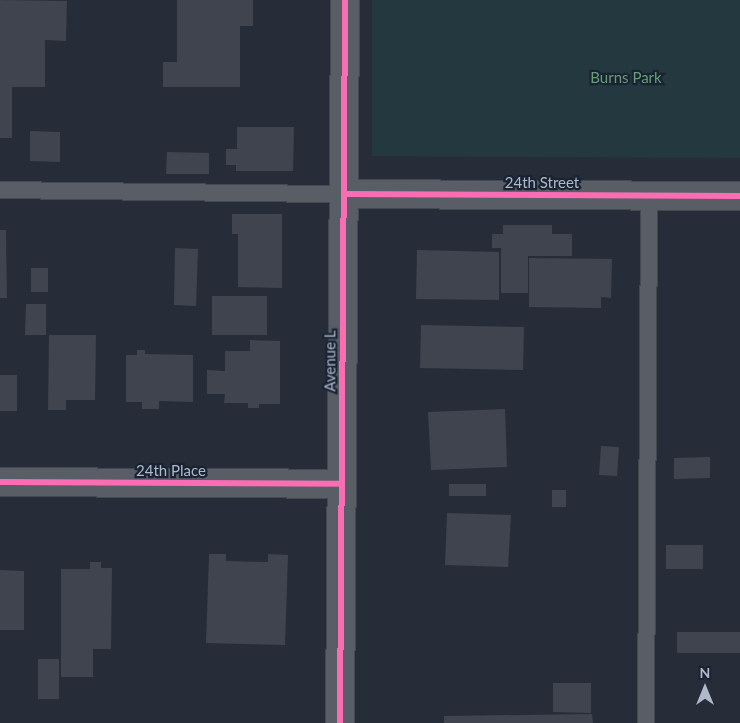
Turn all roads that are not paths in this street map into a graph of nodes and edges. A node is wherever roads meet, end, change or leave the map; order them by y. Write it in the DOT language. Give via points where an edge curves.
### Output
graph roads {
  1 [pos="345,0"];
  2 [pos="0,190"];
  3 [pos="344,194"];
  4 [pos="649,196"];
  5 [pos="740,196"];
  6 [pos="0,482"];
  7 [pos="342,484"];
  8 [pos="340,723"];
  9 [pos="646,723"];
  1 -- 3 [label="street, Avenue L"];
  2 -- 3 [label="lane"];
  3 -- 4 [label="street, 24th Street"];
  3 -- 7 [label="street, Avenue L"];
  4 -- 5 [label="street, 24th Street"];
  4 -- 9 [label="lane"];
  6 -- 7 [label="street, 24th Place"];
  7 -- 8 [label="street, Avenue L"];
}
